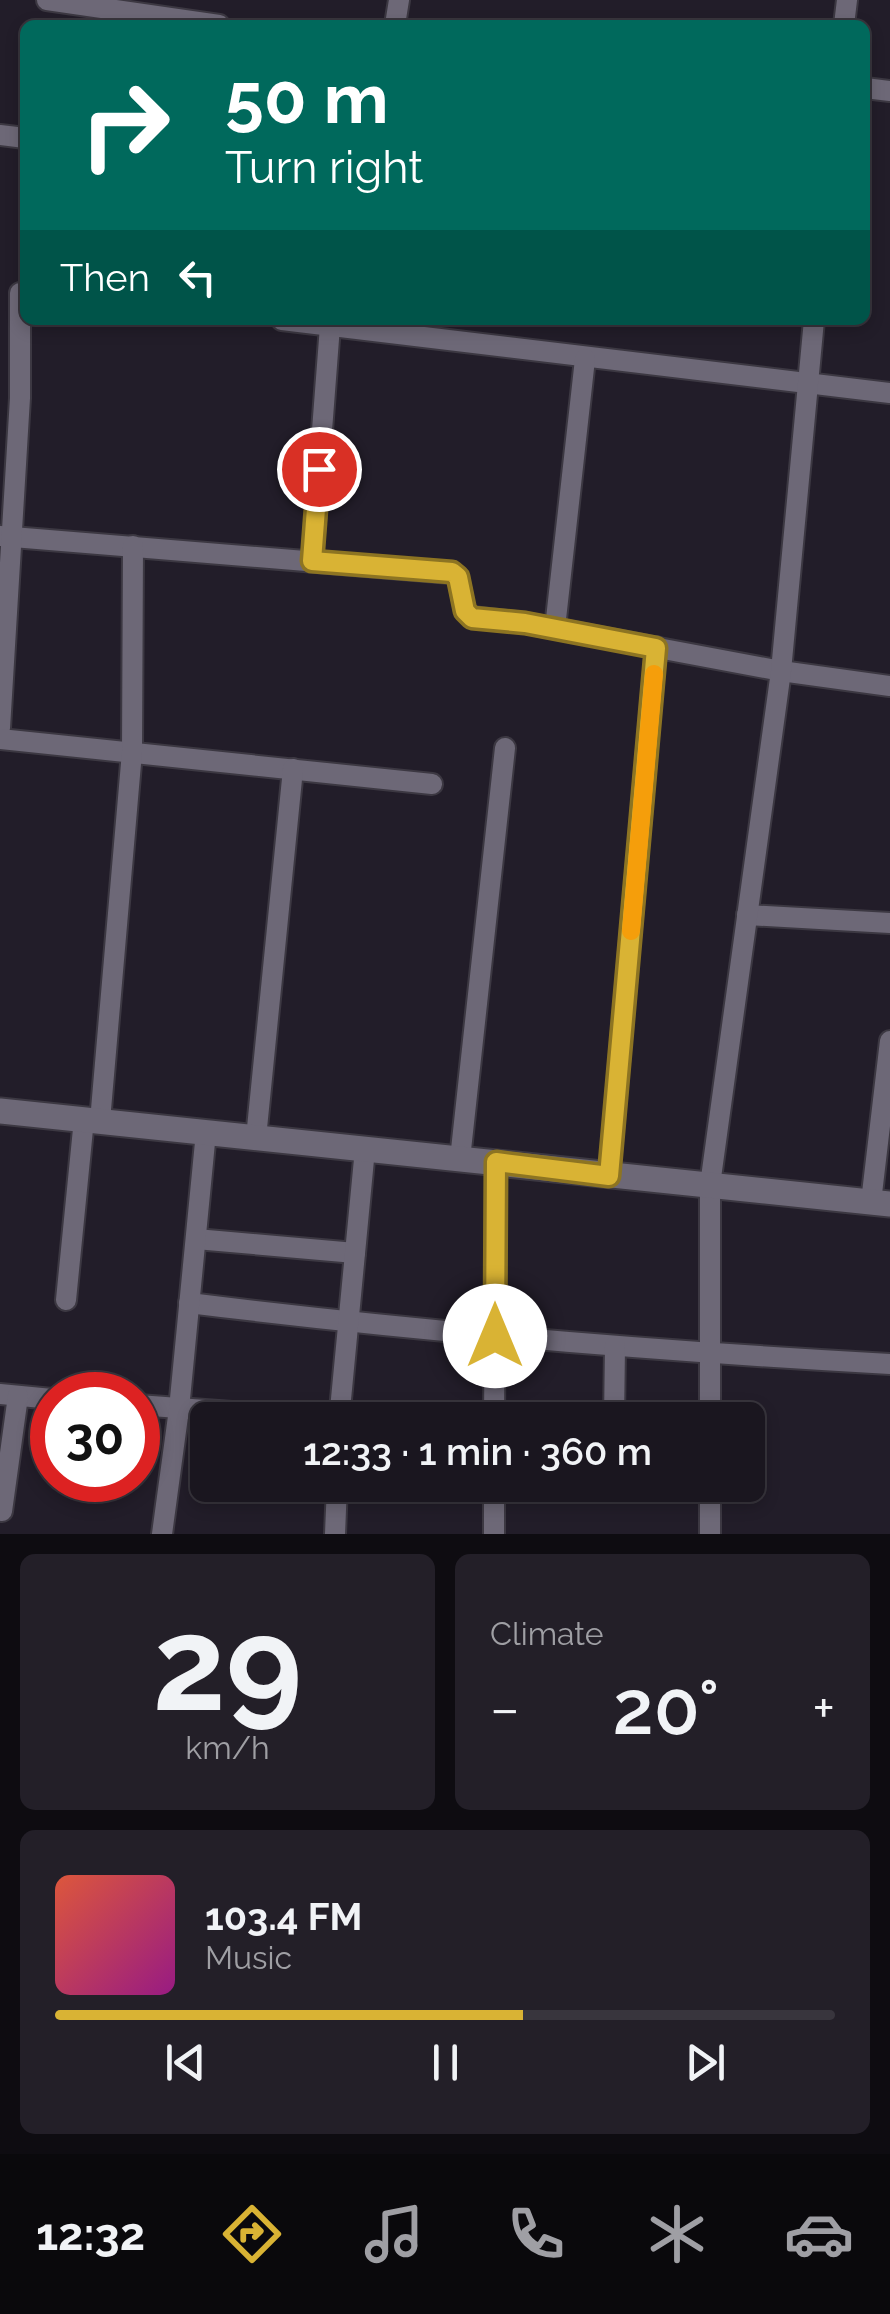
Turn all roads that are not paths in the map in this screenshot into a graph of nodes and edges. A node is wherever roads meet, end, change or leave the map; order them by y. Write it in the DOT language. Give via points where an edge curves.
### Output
graph roads {
  1 [pos="47,0"];
  2 [pos="185,20"];
  3 [pos="15,293"];
  4 [pos="322,325"];
  5 [pos="814,325"];
  6 [pos="330,326"];
  7 [pos="585,359"];
  8 [pos="809,386"];
  9 [pos="890,393"];
  10 [pos="7,537"];
  11 [pos="133,546"];
  12 [pos="312,561"];
  13 [pos="555,628"];
  14 [pos="656,648"];
  15 [pos="780,671"];
  16 [pos="890,686"];
  17 [pos="0,728"];
  18 [pos="0,739"];
  19 [pos="505,748"];
  20 [pos="132,752"];
  21 [pos="293,769"];
  22 [pos="432,784"];
  23 [pos="747,915"];
  24 [pos="890,924"];
  25 [pos="890,1041"];
  26 [pos="0,1111"];
  27 [pos="92,1120"];
  28 [pos="206,1132"];
  29 [pos="256,1138"];
  30 [pos="365,1149"];
  31 [pos="460,1158"];
  32 [pos="496,1162"];
  33 [pos="609,1176"];
  34 [pos="710,1184"];
  35 [pos="881,1203"];
  36 [pos="196,1239"];
  37 [pos="355,1253"];
  38 [pos="66,1300"];
  39 [pos="190,1304"];
  40 [pos="348,1323"];
  41 [pos="495,1336"];
  42 [pos="615,1346"];
  43 [pos="710,1354"];
  44 [pos="890,1364"];
  45 [pos="9,1395"];
  46 [pos="341,1402"];
  47 [pos="494,1402"];
  48 [pos="614,1402"];
  49 [pos="710,1402"];
  50 [pos="160,1407"];
  51 [pos="180,1409"];
  52 [pos="190,1410"];
  53 [pos="336,1502"];
  54 [pos="494,1502"];
  55 [pos="710,1502"];
  56 [pos="2,1511"];
  57 [pos="162,1534"];
  58 [pos="335,1534"];
  59 [pos="494,1534"];
  60 [pos="710,1534"];
  1 -- 2 [label="street"];
  3 -- 10 [label="street" via="20,398"];
  4 -- 6 [label="street"];
  5 -- 8 [label="street"];
  6 -- 7 [label="street"];
  6 -- 12 [label="street"];
  7 -- 8 [label="street"];
  7 -- 13 [label="street"];
  8 -- 9 [label="street"];
  8 -- 15 [label="street"];
  10 -- 11 [label="street"];
  10 -- 17 [label="street"];
  11 -- 12 [label="street"];
  11 -- 20 [label="street"];
  12 -- 13 [label="street" via="452,572 472,618"];
  13 -- 14 [label="street"];
  14 -- 15 [label="street"];
  14 -- 33 [label="street"];
  15 -- 16 [label="street"];
  15 -- 23 [label="street"];
  18 -- 20 [label="street"];
  19 -- 31 [label="street"];
  20 -- 21 [label="street"];
  20 -- 27 [label="street"];
  21 -- 22 [label="street"];
  21 -- 29 [label="street"];
  23 -- 24 [label="street"];
  23 -- 34 [label="street"];
  25 -- 35 [label="street"];
  26 -- 27 [label="street"];
  27 -- 28 [label="street"];
  27 -- 38 [label="street"];
  28 -- 29 [label="street"];
  28 -- 36 [label="street"];
  29 -- 30 [label="street"];
  30 -- 31 [label="street"];
  30 -- 37 [label="street"];
  31 -- 32 [label="street"];
  32 -- 33 [label="street"];
  32 -- 41 [label="street"];
  33 -- 34 [label="street"];
  34 -- 35 [label="street"];
  34 -- 43 [label="street"];
  36 -- 37 [label="street"];
  36 -- 39 [label="street"];
  37 -- 40 [label="street"];
  39 -- 40 [label="street"];
  39 -- 51 [label="street"];
  40 -- 41 [label="street"];
  40 -- 46 [label="street"];
  41 -- 42 [label="street"];
  41 -- 47 [label="street"];
  42 -- 43 [label="street"];
  42 -- 48 [label="street"];
  43 -- 44 [label="street"];
  43 -- 49 [label="street"];
  45 -- 56 [label="street"];
  50 -- 51 [label="street"];
  51 -- 52 [label="street"];
  51 -- 57 [label="street"];
  53 -- 58 [label="street"];
  54 -- 59 [label="street"];
  55 -- 60 [label="street"];
}
